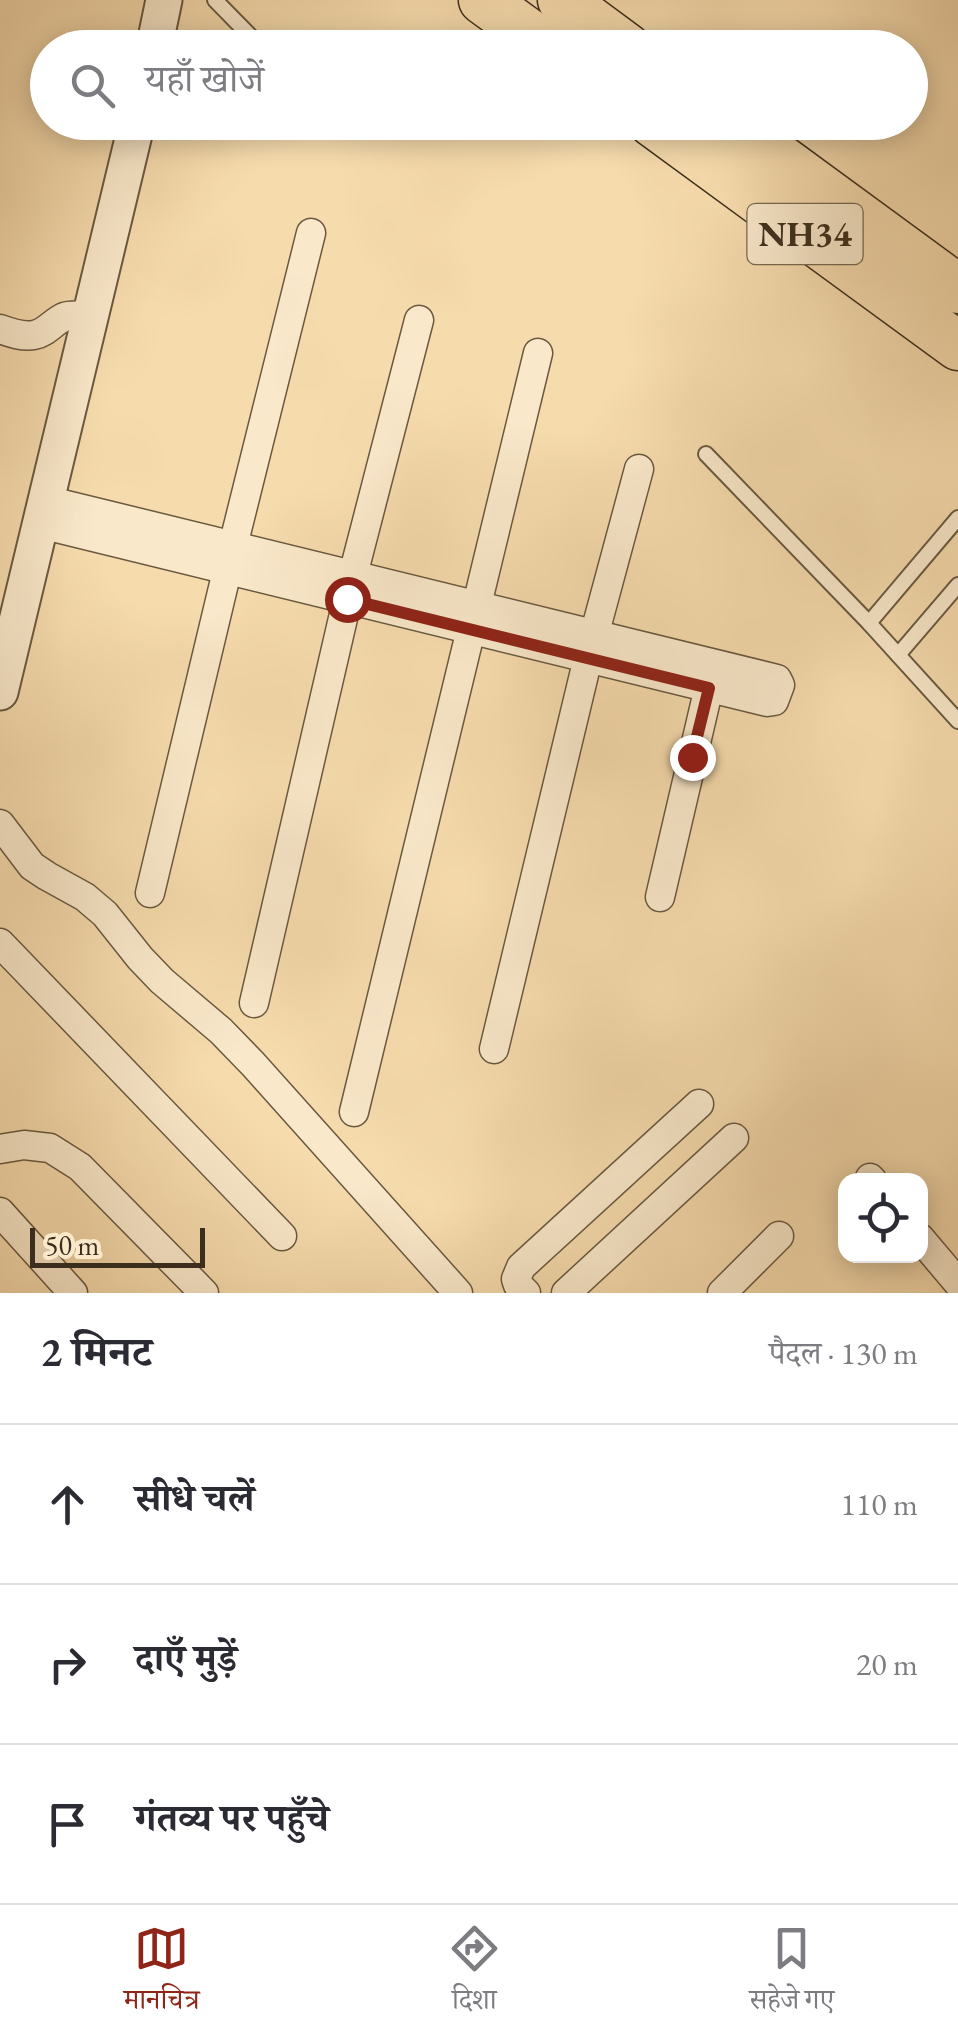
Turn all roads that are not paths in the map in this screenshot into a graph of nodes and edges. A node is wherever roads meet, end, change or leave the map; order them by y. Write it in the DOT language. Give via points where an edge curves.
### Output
graph roads {
  1 [pos="164,0"];
  2 [pos="215,0"];
  3 [pos="484,0"];
  4 [pos="562,0"];
  5 [pos="158,30"];
  6 [pos="244,30"];
  7 [pos="525,30"];
  8 [pos="603,30"];
  9 [pos="133,140"];
  10 [pos="677,140"];
  11 [pos="755,140"];
  12 [pos="312,232"];
  13 [pos="954,285"];
  14 [pos="90,316"];
  15 [pos="419,320"];
  16 [pos="0,329"];
  17 [pos="958,346"];
  18 [pos="538,353"];
  19 [pos="706,454"];
  20 [pos="639,470"];
  21 [pos="43,512"];
  22 [pos="958,518"];
  23 [pos="230,558"];
  24 [pos="958,585"];
  25 [pos="350,587"];
  26 [pos="472,617"];
  27 [pos="869,623"];
  28 [pos="591,646"];
  29 [pos="898,656"];
  30 [pos="0,692"];
  31 [pos="958,721"];
  32 [pos="0,824"];
  33 [pos="150,893"];
  34 [pos="660,897"];
  35 [pos="0,943"];
  36 [pos="254,1003"];
  37 [pos="494,1050"];
  38 [pos="698,1104"];
  39 [pos="354,1112"];
  40 [pos="734,1138"];
  41 [pos="0,1149"];
  42 [pos="0,1212"];
  43 [pos="282,1236"];
  44 [pos="779,1236"];
  45 [pos="928,1247"];
  46 [pos="958,1283"];
  47 [pos="73,1293"];
  48 [pos="204,1293"];
  49 [pos="458,1293"];
  50 [pos="526,1293"];
  51 [pos="566,1293"];
  52 [pos="722,1293"];
  1 -- 5 [label="street"];
  2 -- 6 [label="lane"];
  3 -- 7 [label="highway"];
  4 -- 8 [label="highway"];
  9 -- 14 [label="street"];
  10 -- 17 [label="highway, NH34"];
  11 -- 13 [label="highway, NH34"];
  12 -- 23 [label="street"];
  14 -- 16 [label="street" via="62,318 34,335"];
  14 -- 21 [label="street"];
  15 -- 25 [label="street"];
  18 -- 26 [label="street"];
  19 -- 27 [label="lane"];
  20 -- 28 [label="street"];
  21 -- 23 [label="street"];
  21 -- 30 [label="street"];
  22 -- 27 [label="lane"];
  23 -- 25 [label="street"];
  23 -- 33 [label="street"];
  24 -- 29 [label="lane"];
  25 -- 26 [label="street"];
  25 -- 36 [label="street"];
  26 -- 28 [label="street"];
  26 -- 39 [label="street"];
  27 -- 29 [label="lane"];
  28 -- 34 [label="street" via="712,675"];
  28 -- 37 [label="street"];
  29 -- 31 [label="lane"];
  32 -- 49 [label="street" via="32,866 105,914 162,981 254,1064"];
  35 -- 43 [label="street"];
  38 -- 50 [label="street" via="521,1267 516,1278"];
  40 -- 51 [label="street"];
  41 -- 48 [label="street" via="50,1148 80,1167"];
  42 -- 47 [label="street"];
  44 -- 52 [label="street"];
  45 -- 46 [label="street"];
}
